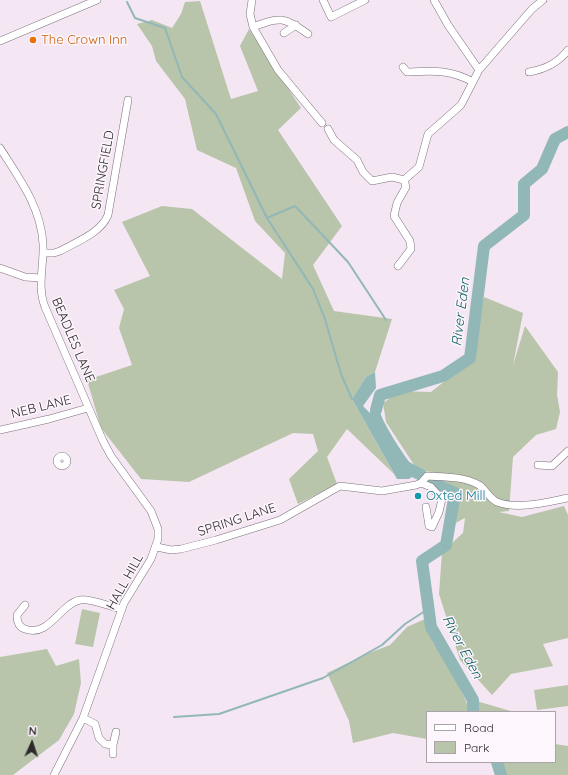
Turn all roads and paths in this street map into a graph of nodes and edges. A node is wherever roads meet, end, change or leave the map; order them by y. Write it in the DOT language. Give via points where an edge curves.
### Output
graph roads {
  1 [pos="98,0"];
  2 [pos="252,0"];
  3 [pos="323,0"];
  4 [pos="347,0"];
  5 [pos="365,0"];
  6 [pos="434,0"];
  7 [pos="543,0"];
  8 [pos="350,7"];
  9 [pos="296,26"];
  10 [pos="253,27"];
  11 [pos="284,33"];
  12 [pos="308,34"];
  13 [pos="0,41"];
  14 [pos="568,50"];
  15 [pos="479,70"];
  16 [pos="530,72"];
  17 [pos="405,73"];
  18 [pos="473,82"];
  19 [pos="128,100"];
  20 [pos="322,123"];
  21 [pos="328,129"];
  22 [pos="0,148"];
  23 [pos="404,180"];
  24 [pos="44,253"];
  25 [pos="398,266"];
  26 [pos="0,268"];
  27 [pos="41,278"];
  28 [pos="88,408"];
  29 [pos="0,430"];
  30 [pos="568,451"];
  31 [pos="538,465"];
  32 [pos="421,483"];
  33 [pos="568,498"];
  34 [pos="426,507"];
  35 [pos="157,547"];
  36 [pos="25,605"];
  37 [pos="122,609"];
  38 [pos="82,718"];
  39 [pos="116,732"];
  40 [pos="113,745"];
  41 [pos="113,754"];
  42 [pos="54,775"];
  1 -- 13 [label="street"];
  2 -- 10 [label="street" via="250,14"];
  3 -- 8 [label="street" via="331,17"];
  4 -- 8 [label="street"];
  5 -- 8 [label="street"];
  6 -- 15 [label="street"];
  7 -- 15 [label="street" via="532,9"];
  9 -- 10 [label="street" via="287,20 276,19"];
  9 -- 11 [label="street"];
  9 -- 12 [label="street"];
  10 -- 20 [label="street" via="278,70"];
  14 -- 16 [label="street" via="551,66"];
  15 -- 18 [label="street"];
  17 -- 18 [label="street" via="443,71 463,76"];
  18 -- 23 [label="street" via="461,105 428,134 419,167"];
  19 -- 24 [label="street, SPRINGFIELD" via="108,215 104,223 99,229 60,251"];
  21 -- 23 [label="street" via="334,140 357,160 363,172 372,181 392,177"];
  22 -- 24 [label="street, BEADLES LANE" via="38,212"];
  23 -- 25 [label="street" via="406,187 397,203 394,216 410,242 411,249"];
  24 -- 27 [label="street, BEADLES LANE"];
  26 -- 27 [label="street" via="29,278"];
  27 -- 28 [label="street, BEADLES LANE" via="44,303"];
  28 -- 29 [label="street, NEB LANE" via="49,420"];
  28 -- 35 [label="street, HALL HILL" via="111,456 155,519"];
  30 -- 31 [label="street" via="552,466"];
  32 -- 33 [label="street, SPRING LANE" via="427,476 459,478 479,485 496,501 511,505"];
  32 -- 34 [label="street" via="431,487 442,499 432,527 429,526"];
  32 -- 35 [label="street, SPRING LANE" via="416,486 382,490 340,486 280,520 181,549"];
  35 -- 37 [label="street, HALL HILL"];
  36 -- 37 [label="street" via="17,615 17,621 21,628 28,630 46,626 72,603 80,600"];
  37 -- 38 [label="street, HALL HILL"];
  38 -- 40 [label="street" via="95,724 99,738 105,744"];
  38 -- 42 [label="street, HALL HILL"];
  39 -- 40 [label="street"];
  40 -- 41 [label="street"];
}
